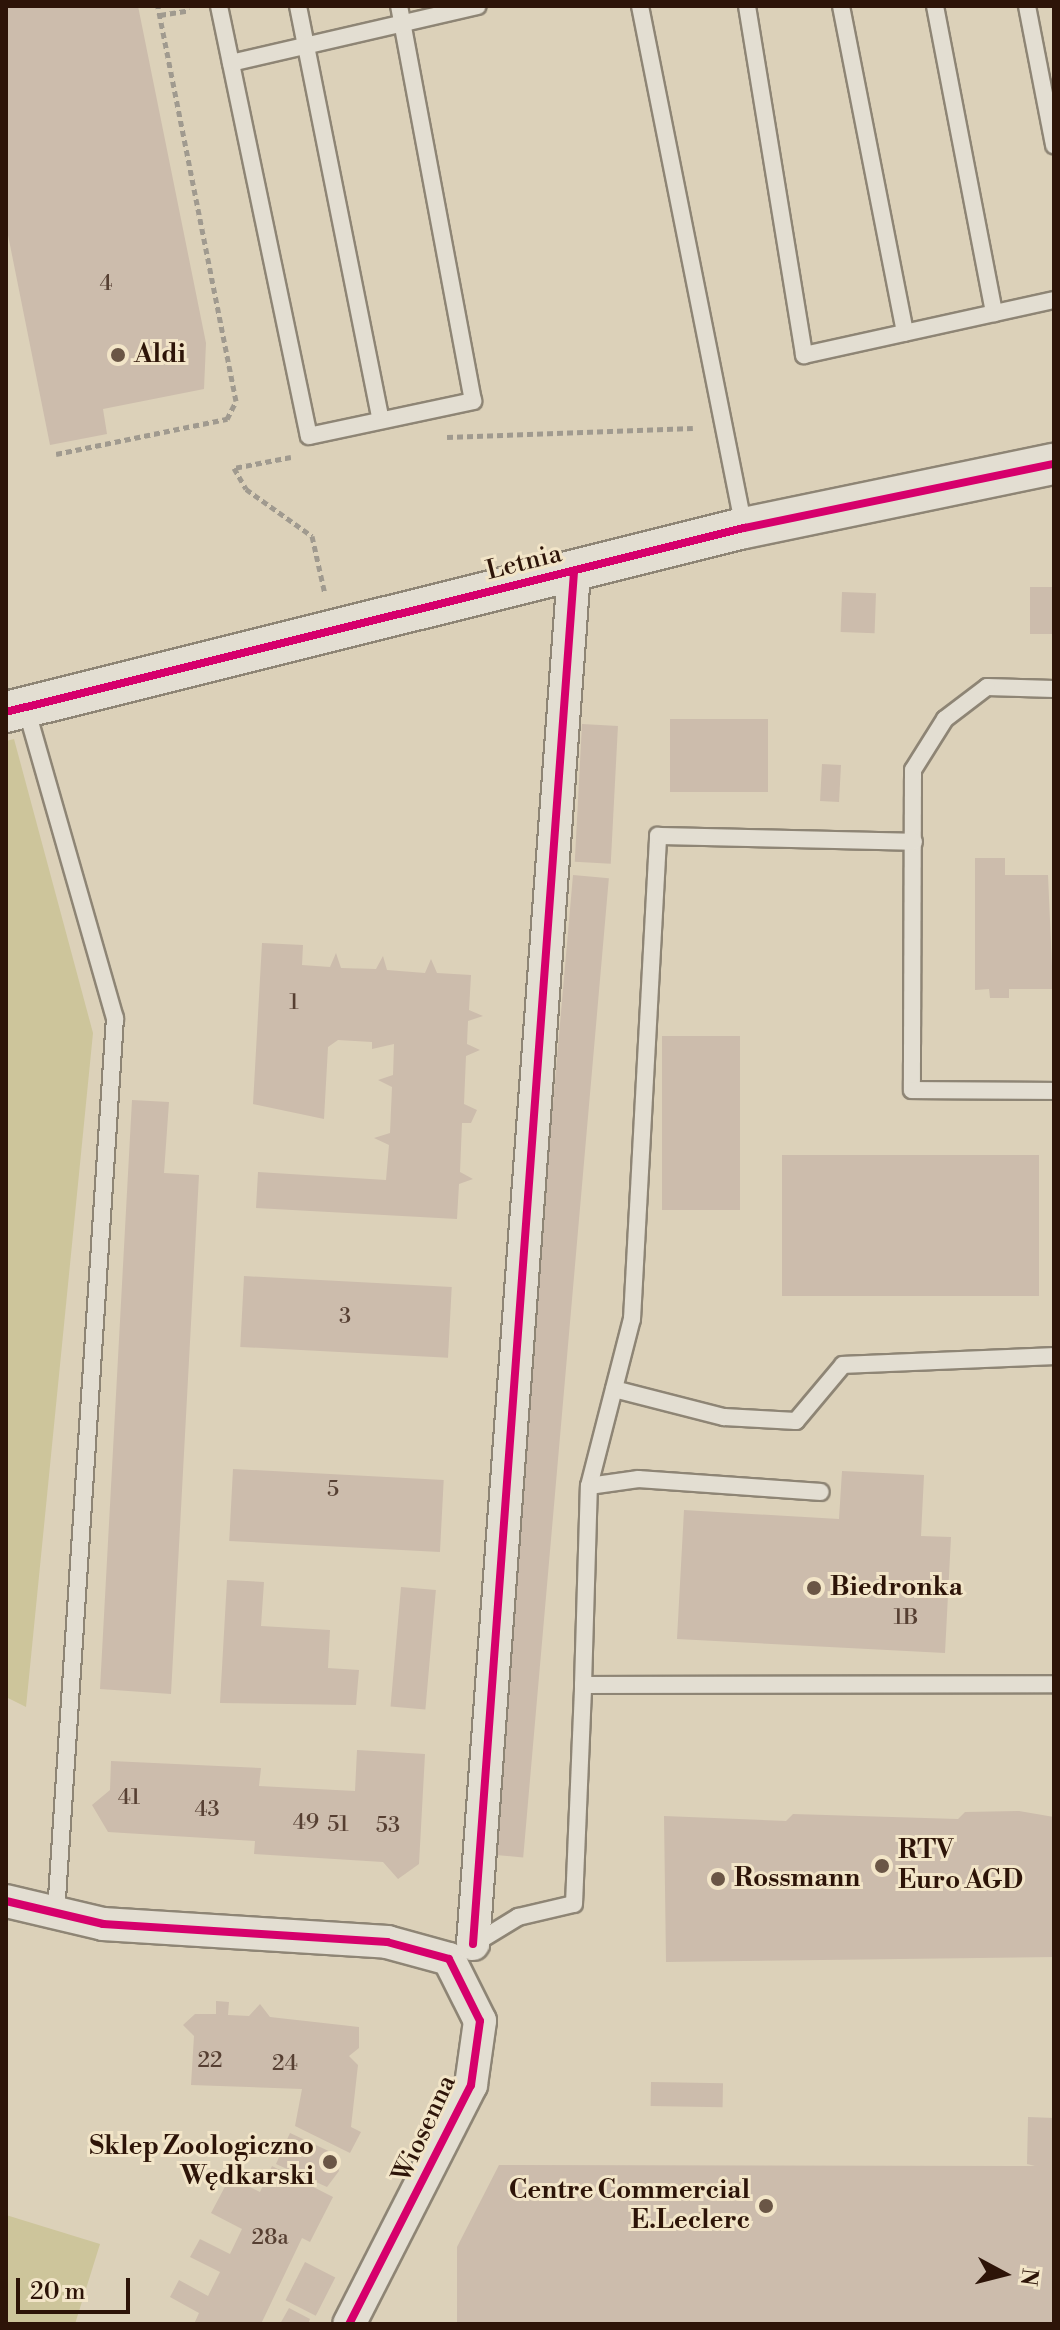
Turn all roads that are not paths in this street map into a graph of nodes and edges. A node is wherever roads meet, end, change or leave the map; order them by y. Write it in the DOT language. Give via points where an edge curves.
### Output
graph roads {
  1 [pos="219,6"];
  2 [pos="298,6"];
  3 [pos="477,6"];
  4 [pos="640,6"];
  5 [pos="747,6"];
  6 [pos="841,6"];
  7 [pos="935,6"];
  8 [pos="1027,6"];
  9 [pos="400,13"];
  10 [pos="305,44"];
  11 [pos="231,63"];
  12 [pos="1054,145"];
  13 [pos="1054,300"];
  14 [pos="994,313"];
  15 [pos="905,333"];
  16 [pos="381,420"];
  17 [pos="1054,464"];
  18 [pos="744,528"];
  19 [pos="574,571"];
  20 [pos="1054,689"];
  21 [pos="16,710"];
  22 [pos="914,842"];
  23 [pos="1054,1091"];
  24 [pos="1054,1356"];
  25 [pos="614,1389"];
  26 [pos="589,1486"];
  27 [pos="821,1492"];
  28 [pos="1054,1684"];
  29 [pos="583,1685"];
  30 [pos="6,1901"];
  31 [pos="56,1913"];
  32 [pos="461,1952"];
  33 [pos="349,2324"];
  1 -- 11 [label="lane"];
  2 -- 10 [label="lane"];
  3 -- 9 [label="lane"];
  4 -- 18 [label="lane"];
  5 -- 15 [label="lane" via="804,355"];
  6 -- 15 [label="lane"];
  7 -- 14 [label="lane"];
  8 -- 12 [label="lane"];
  9 -- 10 [label="lane"];
  9 -- 16 [label="lane" via="473,401"];
  10 -- 11 [label="lane"];
  10 -- 16 [label="lane"];
  11 -- 16 [label="lane" via="309,436"];
  13 -- 14 [label="lane"];
  14 -- 15 [label="lane"];
  17 -- 18 [label="street, Letnia"];
  18 -- 19 [label="street, Letnia"];
  19 -- 21 [label="street, Letnia"];
  19 -- 32 [label="street"];
  20 -- 22 [label="lane" via="987,687 945,719 913,770"];
  21 -- 31 [label="lane" via="115,1018"];
  22 -- 23 [label="lane" via="912,1090"];
  22 -- 25 [label="lane" via="658,836 632,1319"];
  24 -- 25 [label="lane" via="843,1365 796,1421 724,1417"];
  25 -- 26 [label="lane"];
  26 -- 27 [label="lane" via="639,1479"];
  26 -- 29 [label="lane"];
  28 -- 29 [label="lane"];
  29 -- 32 [label="lane" via="574,1904 518,1917"];
  30 -- 31 [label="street"];
  31 -- 32 [label="street" via="208,1936 387,1942"];
  32 -- 33 [label="street, Wiosenna" via="480,2021 471,2085"];
}
